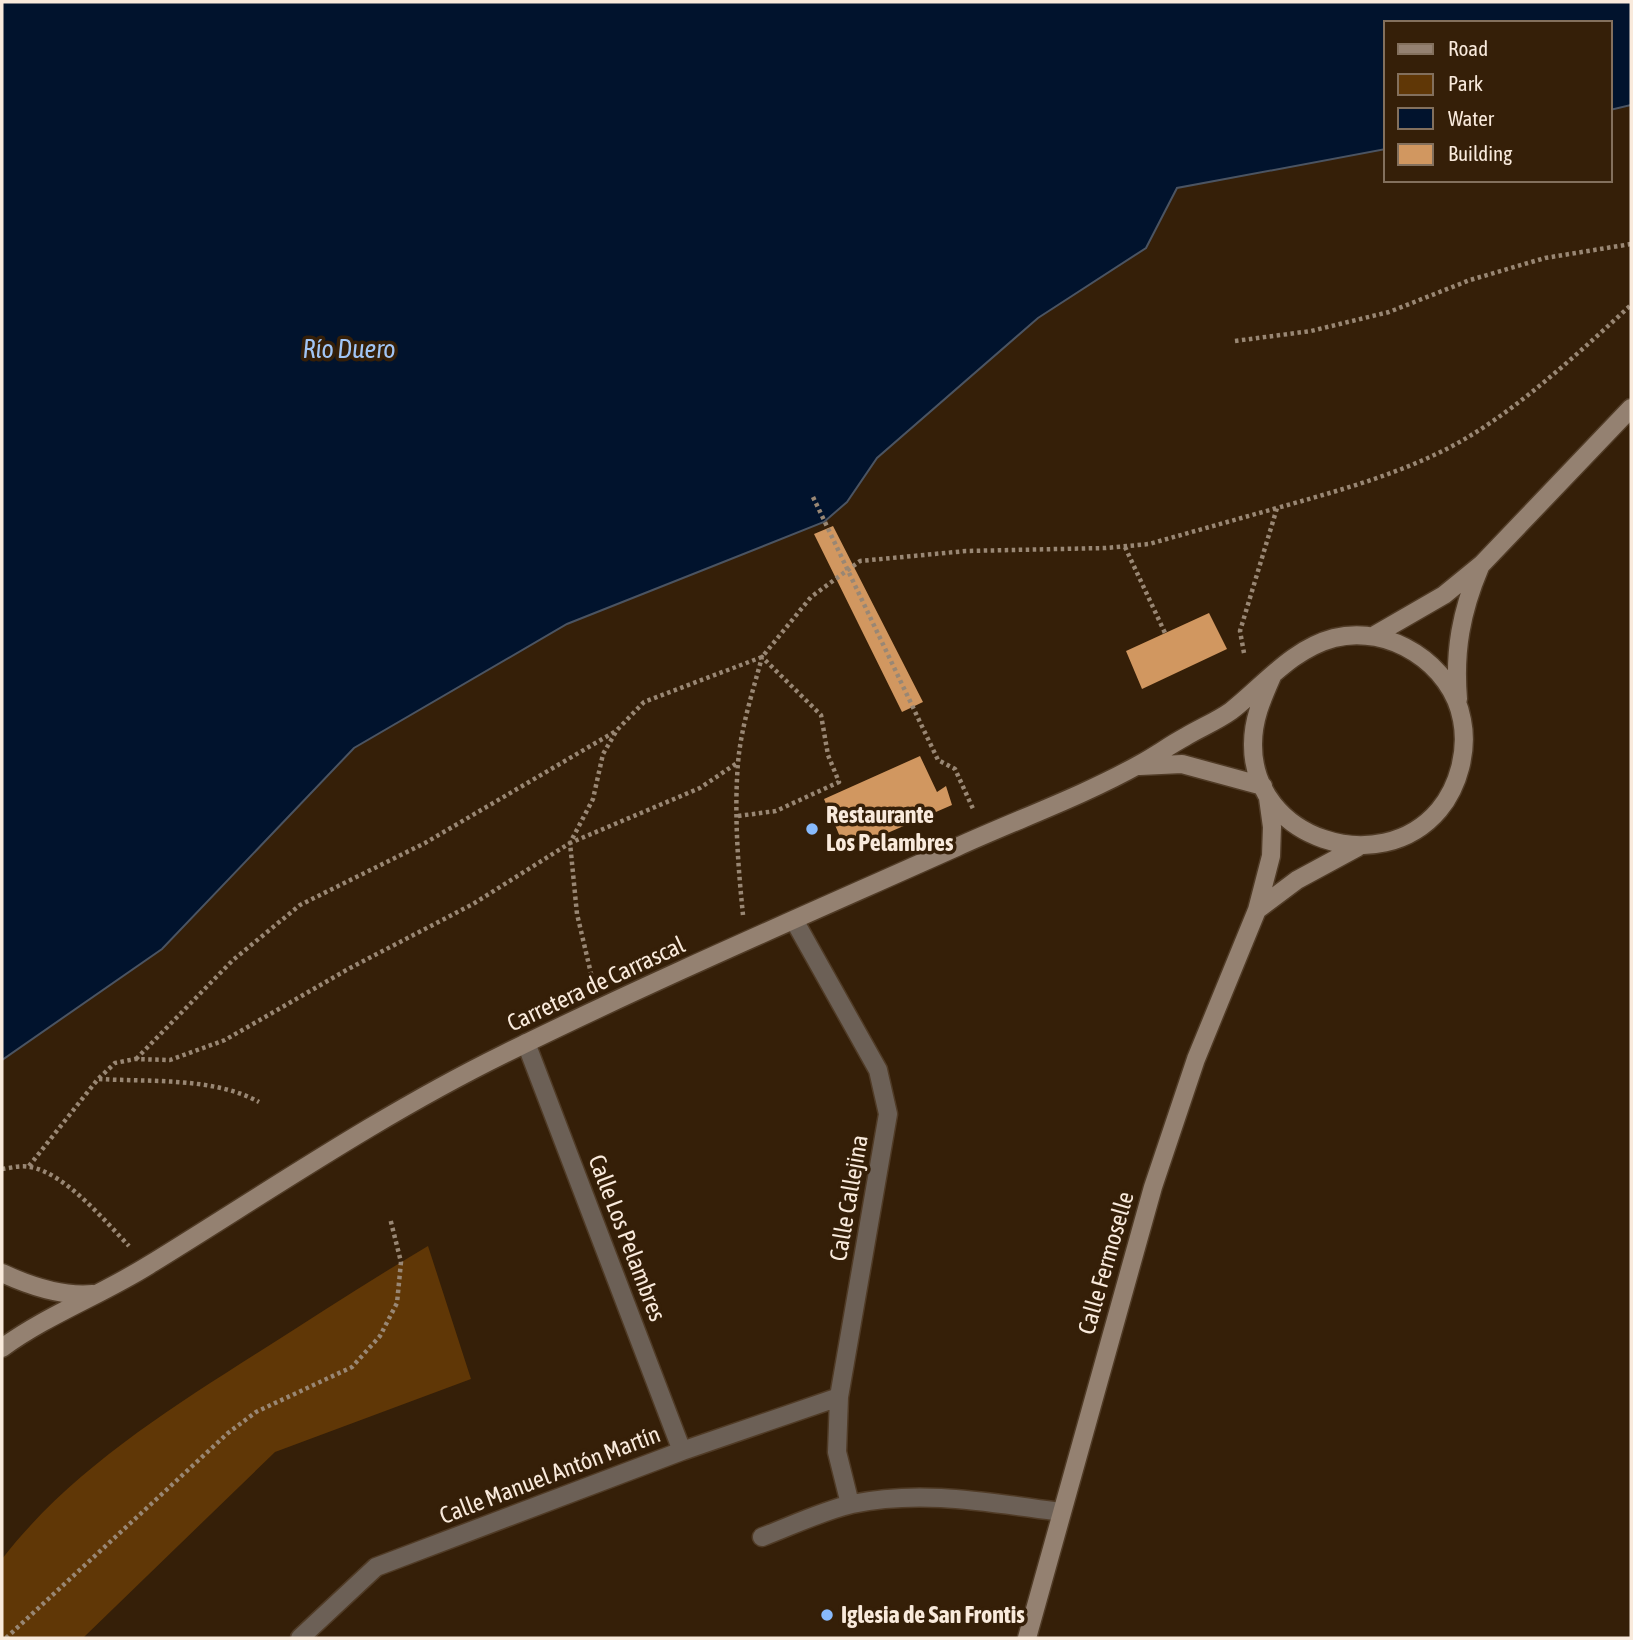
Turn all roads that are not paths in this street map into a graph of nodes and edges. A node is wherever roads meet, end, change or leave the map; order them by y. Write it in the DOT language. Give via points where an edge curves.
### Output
graph roads {
  1 [pos="1631,408"];
  2 [pos="1482,564"];
  3 [pos="1373,636"];
  4 [pos="1273,674"];
  5 [pos="1458,704"];
  6 [pos="1137,766"];
  7 [pos="1265,790"];
  8 [pos="1357,847"];
  9 [pos="1257,910"];
  10 [pos="794,920"];
  11 [pos="526,1043"];
  12 [pos="2,1273"];
  13 [pos="100,1293"];
  14 [pos="2,1348"];
  15 [pos="839,1397"];
  16 [pos="682,1451"];
  17 [pos="850,1504"];
  18 [pos="1061,1512"];
  19 [pos="761,1537"];
  20 [pos="300,1638"];
  21 [pos="1027,1638"];
  1 -- 2 [label="main road"];
  2 -- 3 [label="main road" via="1444,595"];
  2 -- 5 [label="main road" via="1460,623 1455,661"];
  3 -- 4 [label="main road" via="1336,638 1301,652"];
  3 -- 5 [label="main road" via="1409,648 1438,671"];
  4 -- 6 [label="main road, Carretera de Carrascal" via="1227,714"];
  4 -- 7 [label="main road" via="1257,710 1252,747"];
  5 -- 8 [label="main road" via="1464,726 1461,771 1438,811 1402,838"];
  6 -- 7 [label="main road, Carretera de Carrascal" via="1182,764"];
  6 -- 10 [label="main road, Carretera de Carrascal"];
  7 -- 8 [label="main road" via="1284,817 1306,833"];
  7 -- 9 [label="main road, Calle Fermoselle" via="1272,827 1271,856"];
  8 -- 9 [label="main road" via="1297,880"];
  9 -- 18 [label="main road, Calle Fermoselle" via="1196,1059 1153,1186"];
  10 -- 11 [label="main road, Carretera de Carrascal"];
  10 -- 15 [label="street, Calle Callejina" via="878,1070 888,1114"];
  11 -- 13 [label="main road, Carretera de Carrascal" via="373,1124"];
  11 -- 16 [label="street, Calle Los Pelambres"];
  12 -- 13 [label="main road, Carretera de Carrascal" via="59,1292"];
  13 -- 14 [label="main road, Carretera de Carrascal"];
  15 -- 16 [label="street, Calle Manuel Antón Martín"];
  15 -- 17 [label="street, Calle Callejina" via="837,1452"];
  16 -- 20 [label="street, Calle Manuel Antón Martín" via="376,1567"];
  17 -- 18 [label="street" via="904,1496 945,1497"];
  17 -- 19 [label="street"];
  18 -- 21 [label="main road, Calle Fermoselle"];
}
